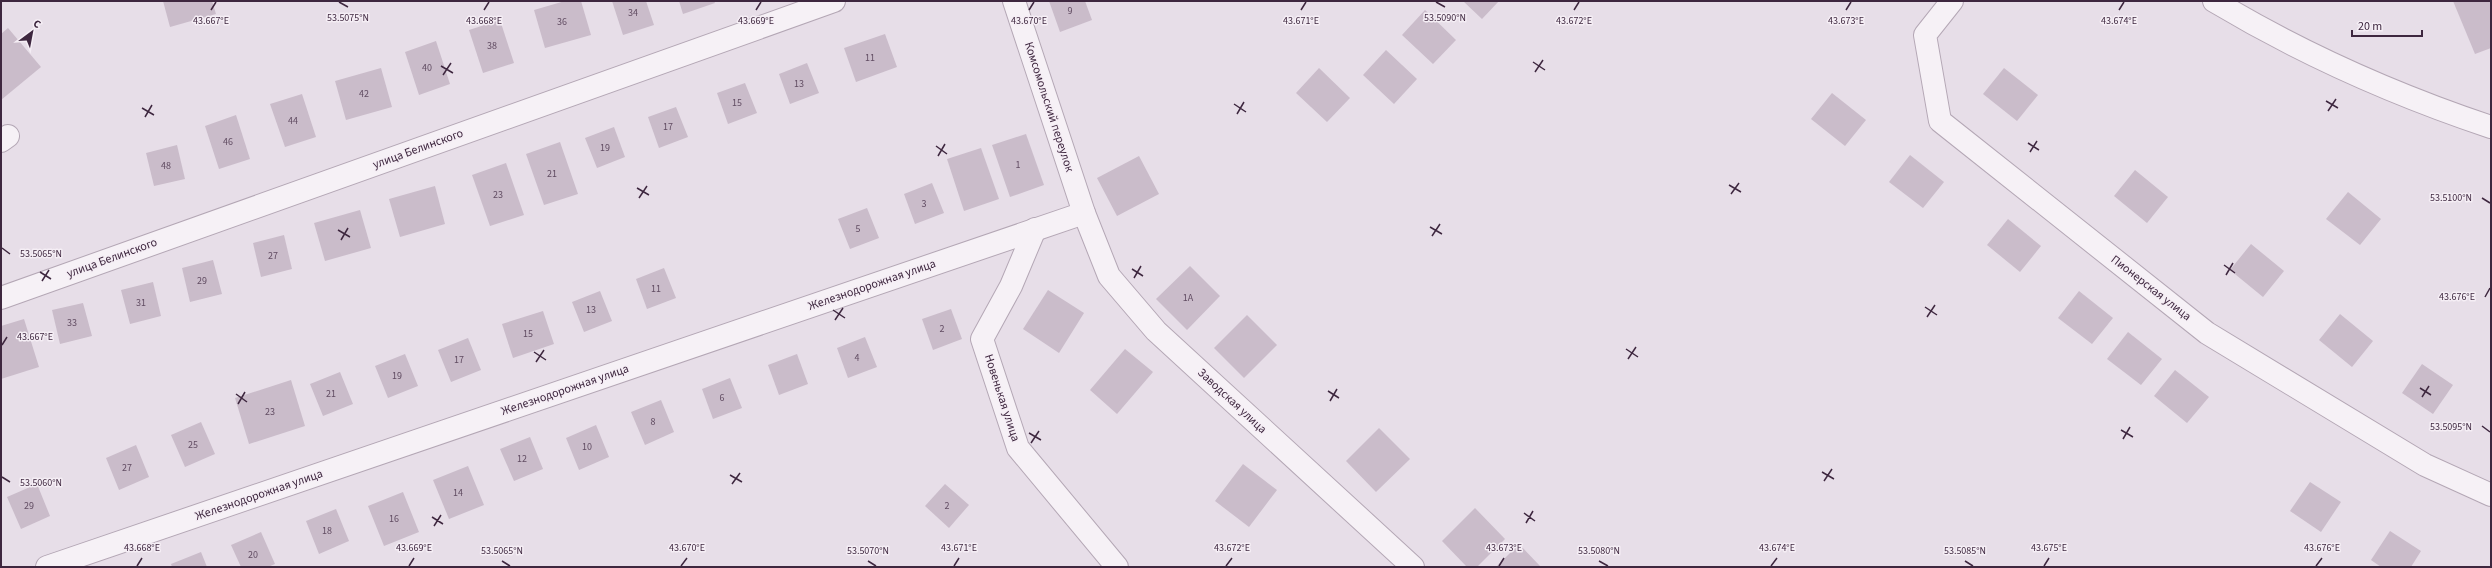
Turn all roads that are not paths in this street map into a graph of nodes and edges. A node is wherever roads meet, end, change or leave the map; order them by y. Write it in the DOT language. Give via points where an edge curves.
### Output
graph roads {
  1 [pos="834,1"];
  2 [pos="1014,1"];
  3 [pos="1952,1"];
  4 [pos="2214,1"];
  5 [pos="2491,127"];
  6 [pos="1084,212"];
  7 [pos="1035,229"];
  8 [pos="1,298"];
  9 [pos="2491,495"];
  10 [pos="47,567"];
  11 [pos="1117,567"];
  12 [pos="1412,567"];
  1 -- 8 [label="street, улица Белинского"];
  2 -- 6 [label="street, Комсомольский переулок"];
  3 -- 9 [label="street, Пионерская улица" via="1925,36 1940,121 2207,333 2425,465"];
  4 -- 5 [label="street" via="2276,37 2435,108"];
  6 -- 7 [label="street, Железнодорожная улица"];
  6 -- 12 [label="street, Заводская улица" via="1109,276 1156,331"];
  7 -- 10 [label="street, Железнодорожная улица"];
  7 -- 11 [label="street, Новенькая улица" via="1011,286 982,339 1018,448"];
}
